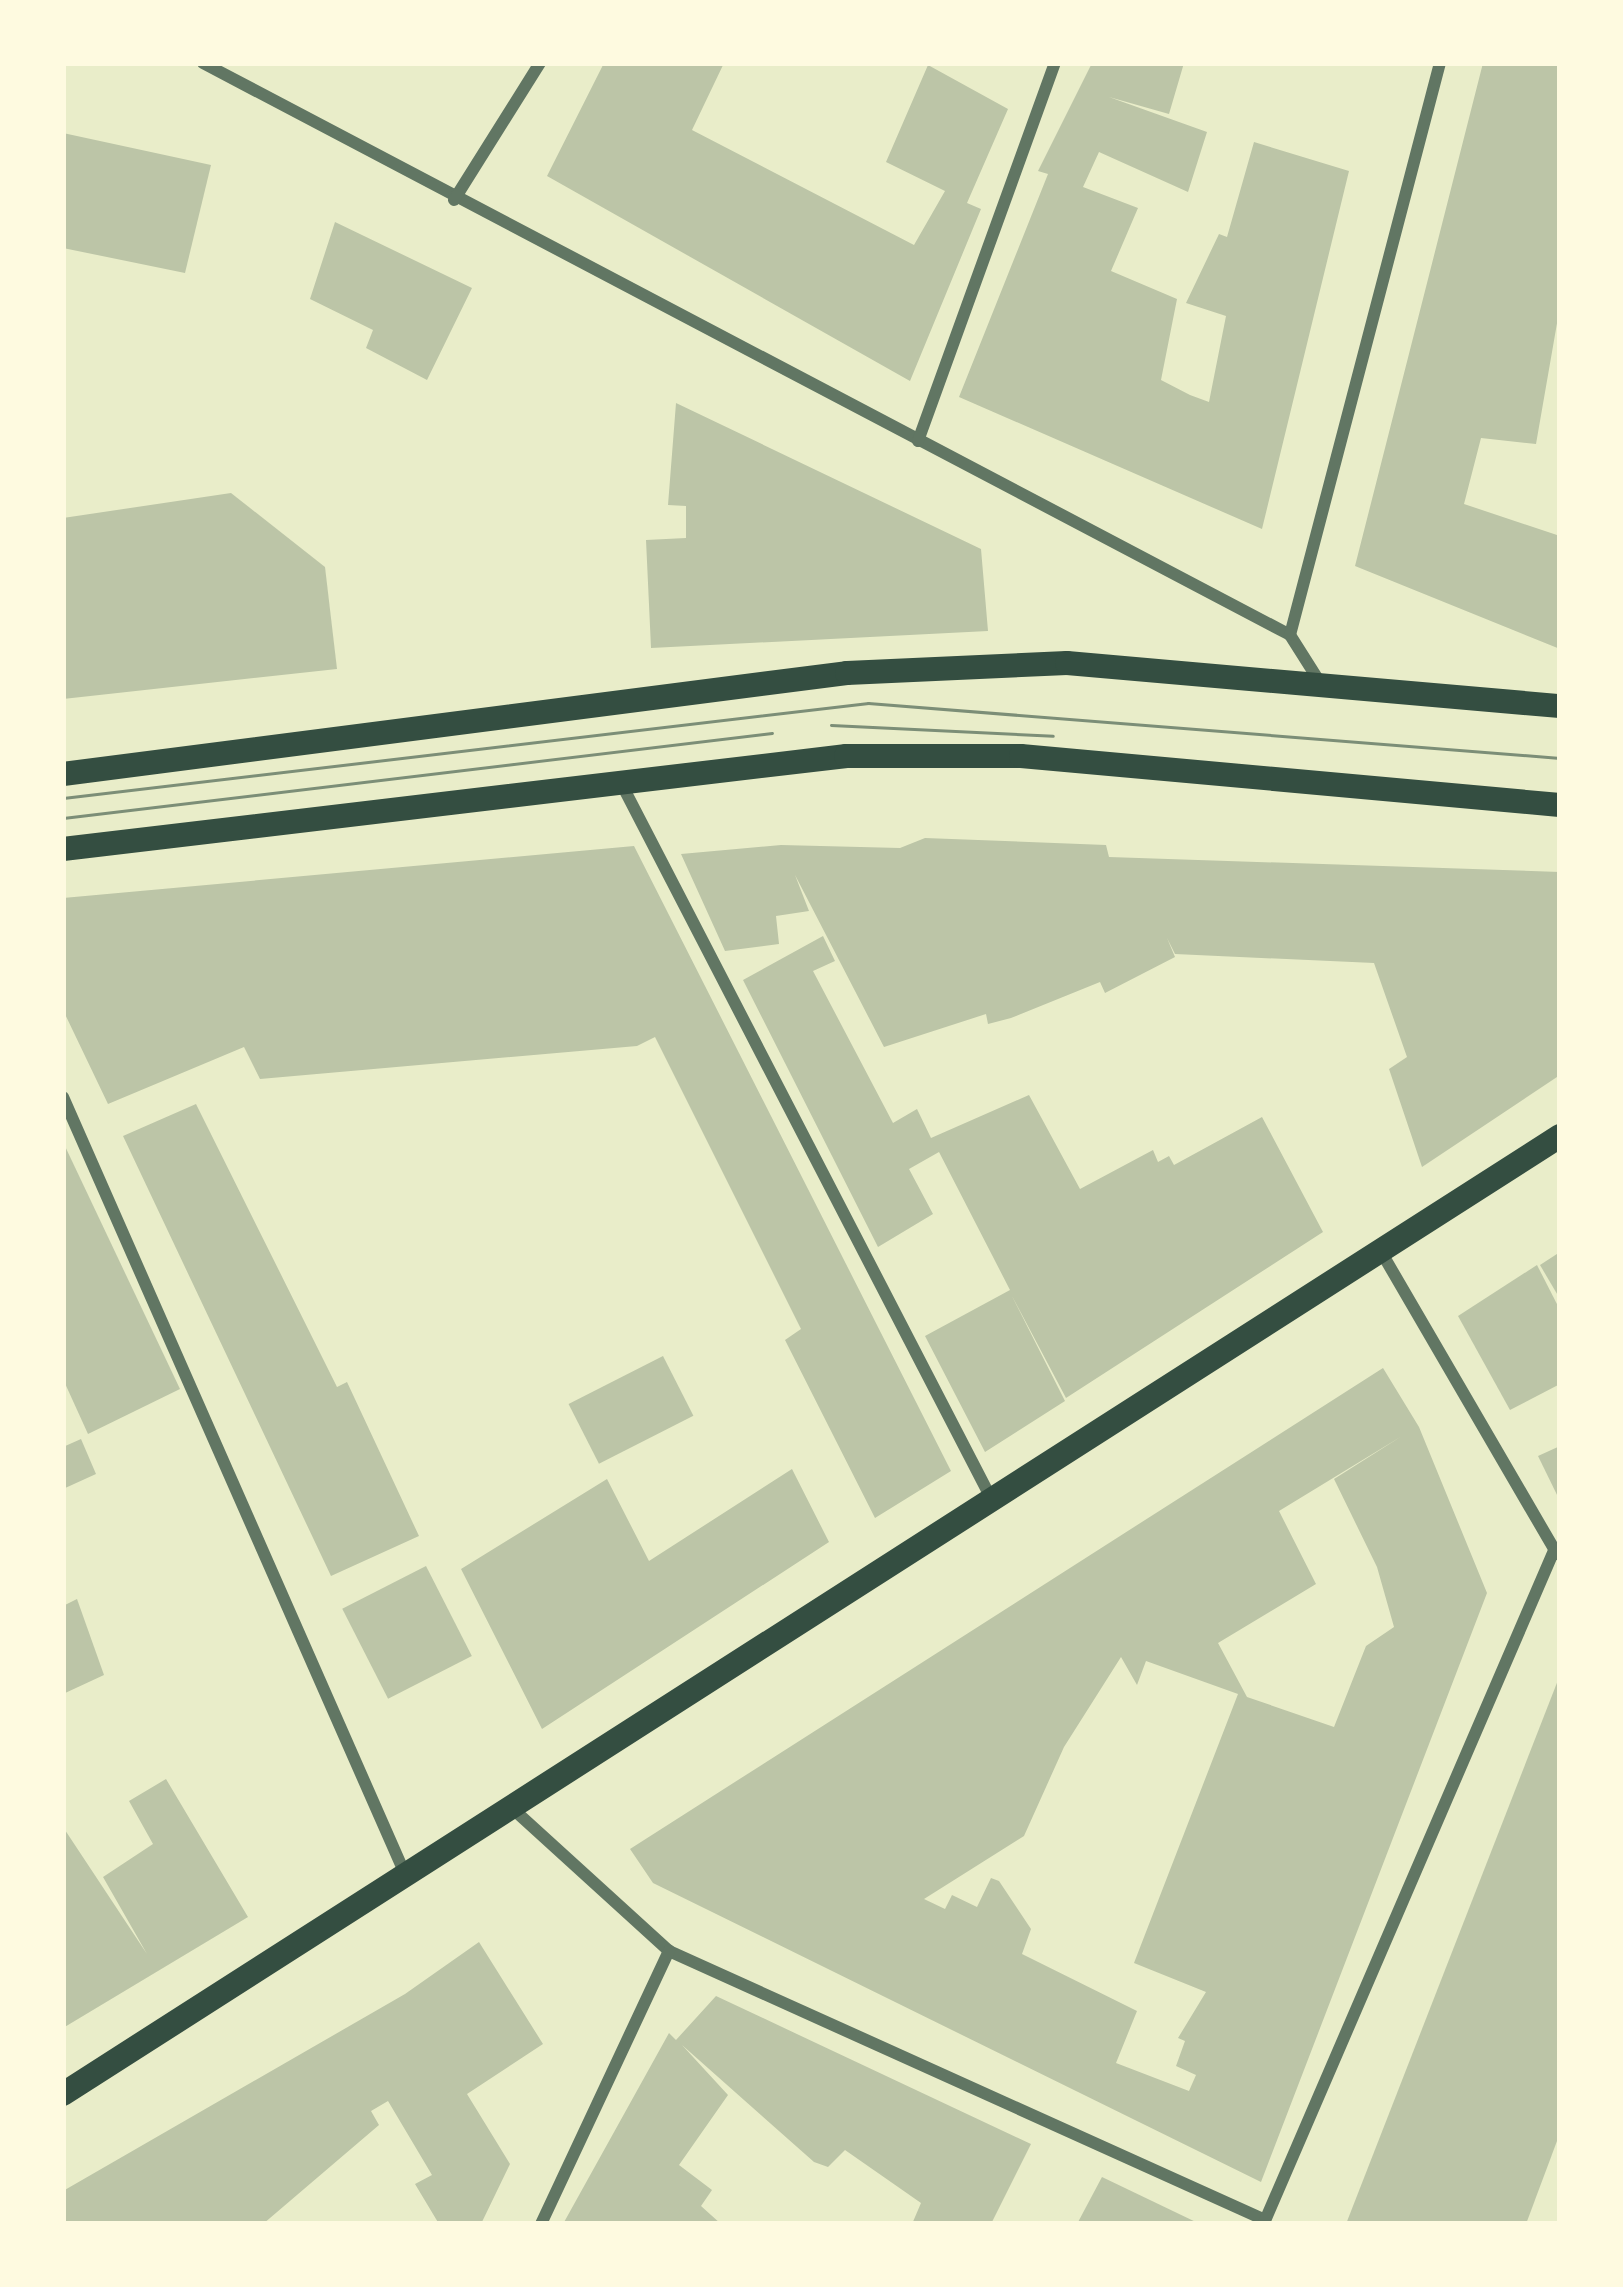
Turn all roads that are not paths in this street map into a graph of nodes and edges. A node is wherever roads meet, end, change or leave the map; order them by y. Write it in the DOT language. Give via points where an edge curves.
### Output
graph roads {
  1 [pos="203,63"];
  2 [pos="540,63"];
  3 [pos="1055,63"];
  4 [pos="1440,63"];
  5 [pos="454,200"];
  6 [pos="918,441"];
  7 [pos="1290,635"];
  8 [pos="1321,684"];
  9 [pos="1560,706"];
  10 [pos="63,774"];
  11 [pos="620,782"];
  12 [pos="1560,805"];
  13 [pos="63,849"];
  14 [pos="63,1097"];
  15 [pos="1560,1136"];
  16 [pos="1383,1255"];
  17 [pos="994,1503"];
  18 [pos="1556,1554"];
  19 [pos="512,1809"];
  20 [pos="406,1877"];
  21 [pos="668,1951"];
  22 [pos="63,2094"];
  23 [pos="1264,2222"];
  24 [pos="541,2224"];
  1 -- 5 [label="street"];
  2 -- 5 [label="street"];
  3 -- 6 [label="street"];
  4 -- 7 [label="street"];
  5 -- 6 [label="street"];
  6 -- 7 [label="street"];
  7 -- 8 [label="street"];
  8 -- 9 [label="main road"];
  8 -- 10 [label="main road" via="1067,663 847,673"];
  11 -- 12 [label="main road" via="846,756 1022,755"];
  11 -- 13 [label="main road"];
  11 -- 17 [label="street"];
  14 -- 20 [label="street"];
  15 -- 16 [label="main road"];
  16 -- 17 [label="main road"];
  16 -- 18 [label="street"];
  17 -- 19 [label="main road"];
  18 -- 23 [label="street"];
  19 -- 20 [label="main road"];
  19 -- 21 [label="street"];
  20 -- 22 [label="main road"];
  21 -- 23 [label="street"];
  21 -- 24 [label="street"];
}
